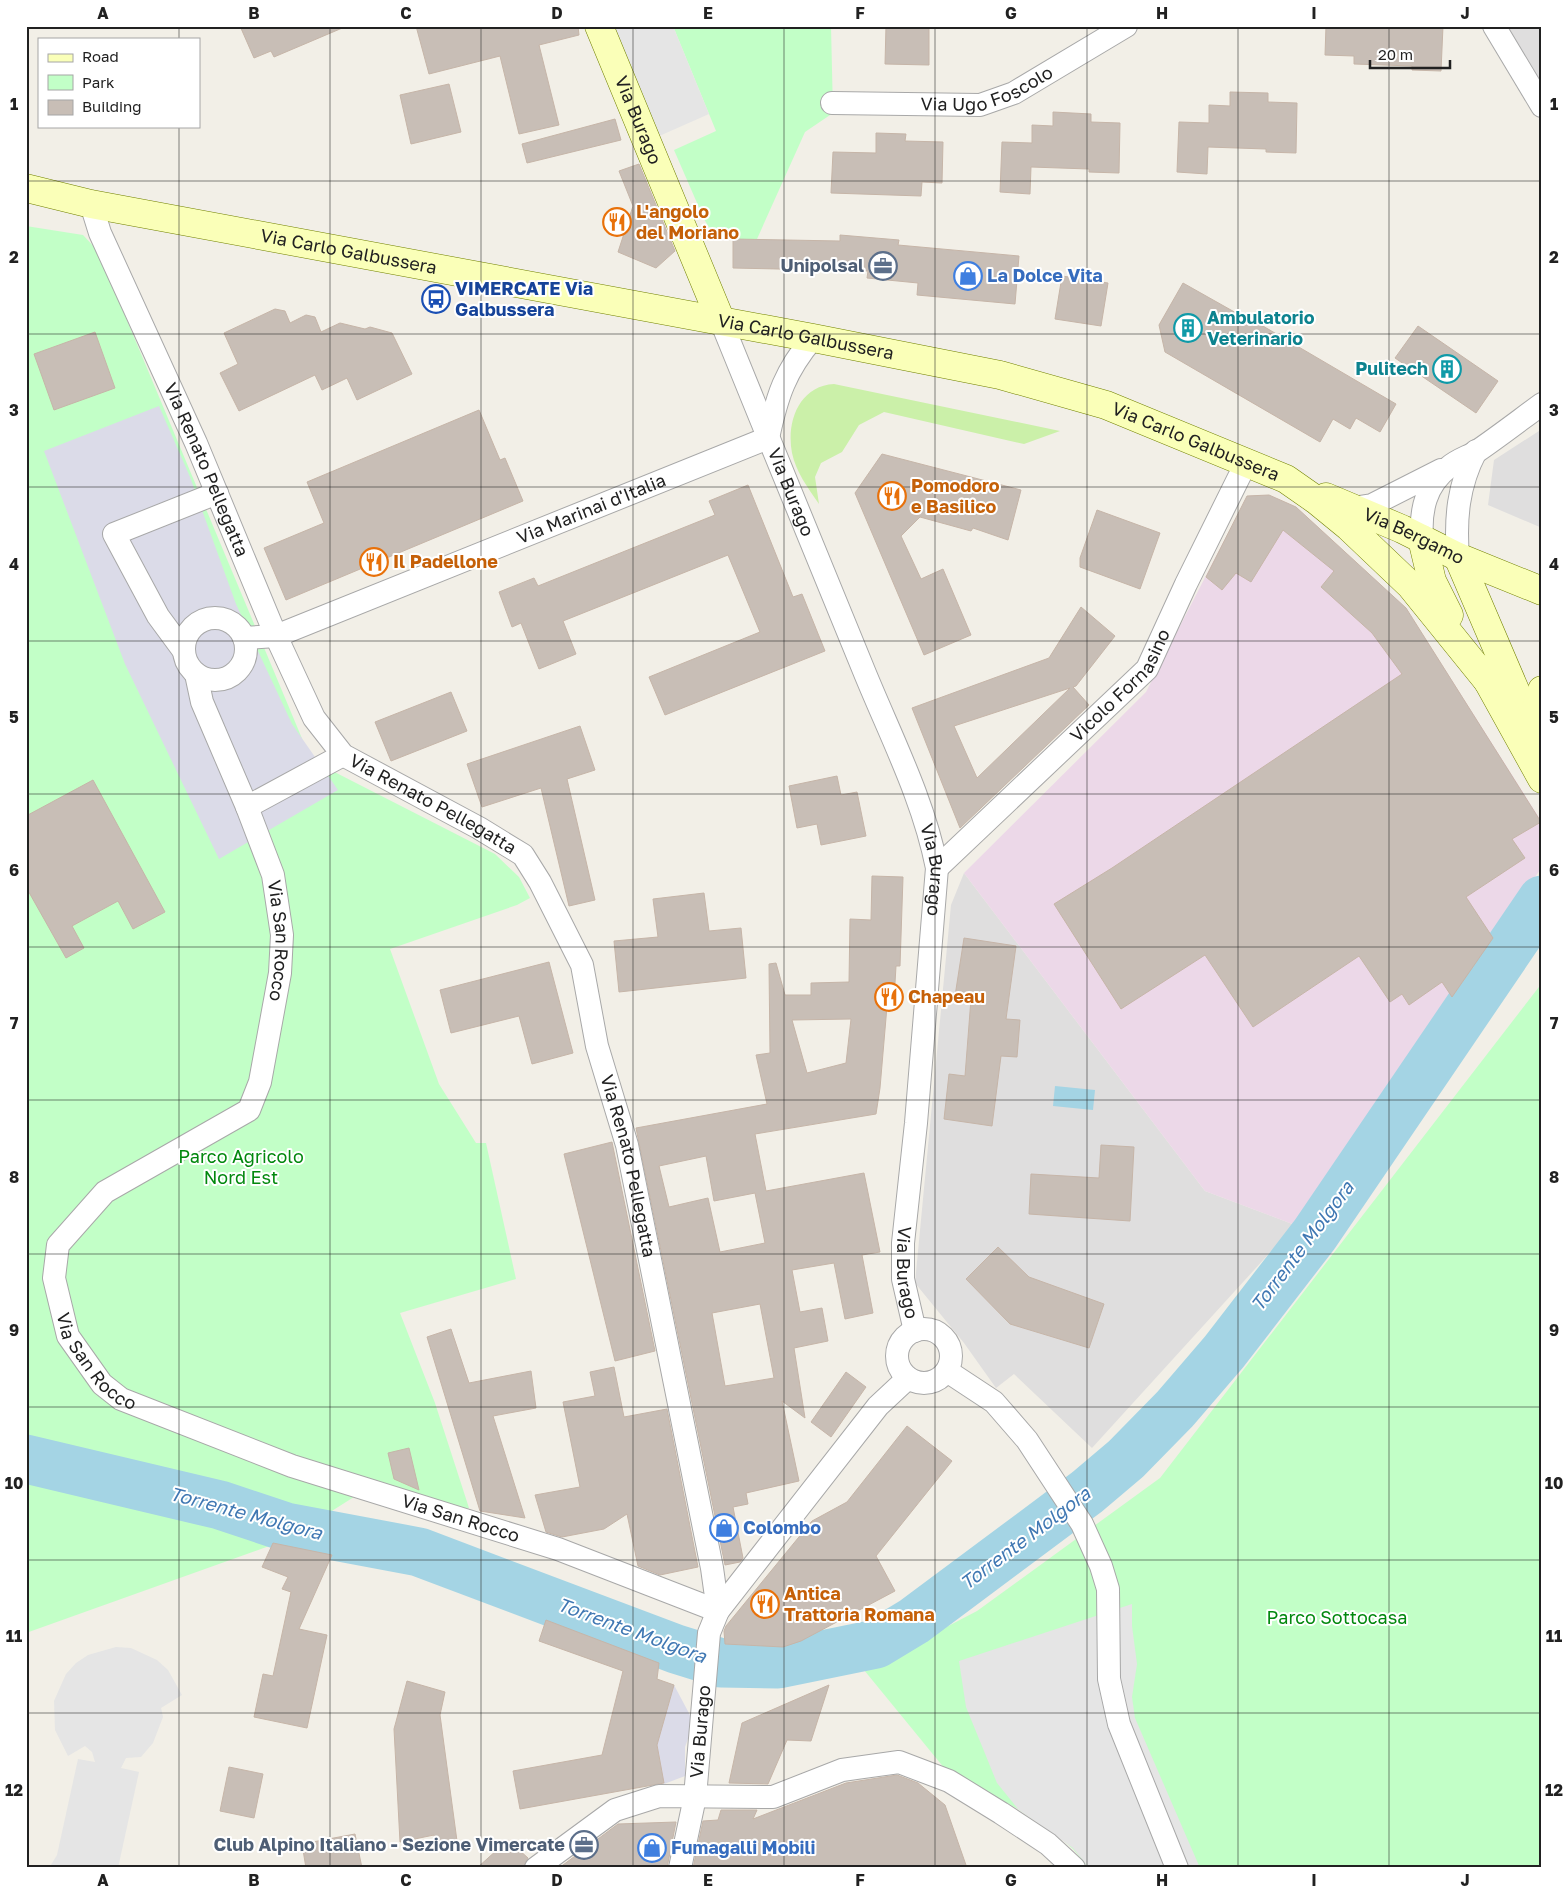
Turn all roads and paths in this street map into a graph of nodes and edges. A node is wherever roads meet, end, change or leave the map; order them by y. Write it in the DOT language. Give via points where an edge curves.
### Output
graph roads {
  1 [pos="599,26"];
  2 [pos="1126,26"];
  3 [pos="1494,26"];
  4 [pos="832,103"];
  5 [pos="1542,106"];
  6 [pos="26,188"];
  7 [pos="91,204"];
  8 [pos="721,321"];
  9 [pos="813,338"];
  10 [pos="1542,404"];
  11 [pos="768,438"];
  12 [pos="1476,451"];
  13 [pos="1247,462"];
  14 [pos="1448,466"];
  15 [pos="1286,479"];
  16 [pos="217,493"];
  17 [pos="1353,508"];
  18 [pos="1422,539"];
  19 [pos="1458,557"];
  20 [pos="1542,591"];
  21 [pos="276,636"];
  22 [pos="244,638"];
  23 [pos="183,650"];
  24 [pos="196,674"];
  25 [pos="1490,684"];
  26 [pos="1542,690"];
  27 [pos="1540,748"];
  28 [pos="343,755"];
  29 [pos="1542,778"];
  30 [pos="247,807"];
  31 [pos="937,868"];
  32 [pos="915,1331"];
  33 [pos="947,1371"];
  34 [pos="908,1378"];
  35 [pos="718,1612"];
  36 [pos="695,1797"];
  37 [pos="536,1868"];
  38 [pos="680,1868"];
  39 [pos="1074,1868"];
  40 [pos="1177,1868"];
  1 -- 8 [label="street, Via Burago"];
  2 -- 4 [label="street, Via Ugo Foscolo" via="1014,93 980,105"];
  3 -- 5 [label="street"];
  6 -- 7 [label="street, Via Carlo Galbussera"];
  7 -- 8 [label="street, Via Carlo Galbussera"];
  7 -- 16 [label="street, Via Renato Pellegatta" via="100,233"];
  8 -- 9 [label="street, Via Carlo Galbussera"];
  8 -- 11 [label="street, Via Burago"];
  9 -- 11 [label="street, Via Burago" via="797,357 782,384"];
  9 -- 13 [label="street, Via Carlo Galbussera" via="1000,375 1106,404"];
  10 -- 12 [label="street"];
  11 -- 21 [label="street, Via Marinai d'Italia"];
  11 -- 31 [label="street, Via Burago" via="908,771 931,837"];
  12 -- 14 [label="street"];
  12 -- 19 [label="street" via="1463,479 1457,509"];
  13 -- 15 [label="street, Via Carlo Galbussera"];
  13 -- 31 [label="street, Vicolo Fornasino" via="1147,669"];
  14 -- 17 [label="street" via="1389,498"];
  14 -- 18 [label="street" via="1424,498"];
  15 -- 17 [label="street, Via Bergamo"];
  15 -- 25 [label="street, Via Carlo Galbussera" via="1349,527 1410,585"];
  16 -- 21 [label="street, Via Renato Pellegatta"];
  16 -- 23 [label="street" via="114,534 158,616"];
  17 -- 18 [label="street, Via Bergamo"];
  18 -- 19 [label="street, Via Bergamo"];
  18 -- 25 [label="street, Via Carlo Galbussera" via="1432,581 1446,611"];
  19 -- 20 [label="street, Via Bergamo"];
  19 -- 27 [label="street"];
  21 -- 22 [label="street, Via Marinai d'Italia"];
  21 -- 28 [label="street, Via Renato Pellegatta" via="314,718"];
  22 -- 23 [label="street" via="232,623 213,618 204,620 189,631"];
  22 -- 24 [label="street" via="245,658 233,674 214,680"];
  23 -- 24 [label="street" via="185,659"];
  24 -- 30 [label="street, Via San Rocco" via="202,702"];
  25 -- 29 [label="street, Via Carlo Galbussera"];
  26 -- 27 [label="street" via="1535,712"];
  28 -- 30 [label="street"];
  28 -- 35 [label="street, Via Renato Pellegatta" via="523,855 582,965 597,1046 627,1145 712,1568"];
  30 -- 35 [label="street, Via San Rocco" via="273,875 282,935 280,973 260,1082 249,1110 105,1192 58,1244 54,1278 68,1336 102,1384 121,1399 292,1466 558,1549"];
  31 -- 32 [label="street, Via Burago" via="903,1243 903,1280"];
  32 -- 33 [label="street, Via Burago" via="931,1330 945,1339 951,1355"];
  32 -- 34 [label="street, Via Burago" via="903,1339 897,1352 899,1366"];
  33 -- 34 [label="street" via="936,1381 928,1383"];
  33 -- 40 [label="street" via="994,1402 1027,1440 1082,1524 1106,1577 1109,1679 1119,1724"];
  34 -- 35 [label="street, Via Burago" via="878,1406"];
  35 -- 36 [label="street, Via Burago" via="709,1633"];
  36 -- 37 [label="street" via="659,1796 615,1810"];
  36 -- 38 [label="street, Via Burago"];
  36 -- 39 [label="street" via="773,1797 842,1770 899,1762 949,1781 1048,1844"];
}
